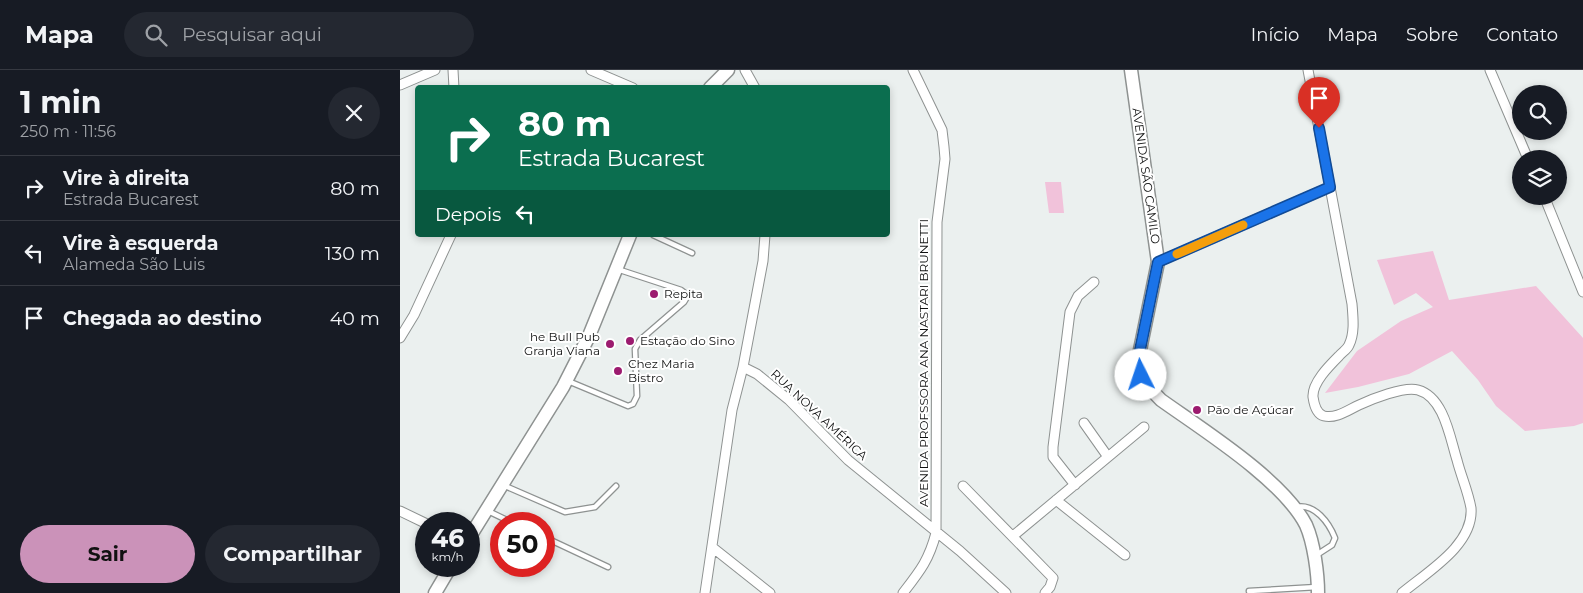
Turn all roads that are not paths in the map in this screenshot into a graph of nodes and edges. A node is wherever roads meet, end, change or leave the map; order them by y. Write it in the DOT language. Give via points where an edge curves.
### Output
graph roads {
  1 [pos="435,70"];
  2 [pos="453,70"];
  3 [pos="591,70"];
  4 [pos="728,70"];
  5 [pos="745,70"];
  6 [pos="913,70"];
  7 [pos="1131,70"];
  8 [pos="1308,70"];
  9 [pos="1490,70"];
  10 [pos="400,85"];
  11 [pos="454,85"];
  12 [pos="627,85"];
  13 [pos="713,85"];
  14 [pos="753,85"];
  15 [pos="1524,150"];
  16 [pos="1330,187"];
  17 [pos="1548,205"];
  18 [pos="450,237"];
  19 [pos="629,237"];
  20 [pos="657,237"];
  21 [pos="764,237"];
  22 [pos="692,253"];
  23 [pos="1158,262"];
  24 [pos="616,268"];
  25 [pos="1094,282"];
  26 [pos="1583,292"];
  27 [pos="400,338"];
  28 [pos="743,367"];
  29 [pos="567,380"];
  30 [pos="1084,423"];
  31 [pos="1144,427"];
  32 [pos="1108,457"];
  33 [pos="502,485"];
  34 [pos="1075,485"];
  35 [pos="616,486"];
  36 [pos="963,486"];
  37 [pos="1056,500"];
  38 [pos="1293,507"];
  39 [pos="486,510"];
  40 [pos="400,511"];
  41 [pos="490,512"];
  42 [pos="415,518"];
  43 [pos="480,520"];
  44 [pos="936,533"];
  45 [pos="1013,536"];
  46 [pos="555,542"];
  47 [pos="712,547"];
  48 [pos="1125,555"];
  49 [pos="1314,556"];
  50 [pos="608,567"];
  51 [pos="444,577"];
  52 [pos="1318,590"];
  53 [pos="1250,591"];
  54 [pos="435,593"];
  55 [pos="706,593"];
  56 [pos="770,593"];
  57 [pos="903,593"];
  58 [pos="1006,593"];
  59 [pos="1045,593"];
  60 [pos="1402,593"];
  1 -- 10 [label="street"];
  2 -- 11 [label="street"];
  3 -- 12 [label="street"];
  4 -- 13 [label="main road"];
  5 -- 14 [label="street"];
  6 -- 44 [label="street, AVENIDA PROFSSORA ANA NASTARI BRUNETTI" via="942,130 945,159 937,222"];
  7 -- 23 [label="main road, AVENIDA SÃO CAMILO"];
  8 -- 16 [label="street"];
  9 -- 15 [label="street"];
  16 -- 23 [label="street"];
  16 -- 60 [label="street" via="1352,304 1353,329 1348,348 1314,389 1316,410 1323,416 1339,415 1396,392 1412,389 1422,392 1436,403 1445,419 1472,508 1472,520 1464,538"];
  17 -- 26 [label="street"];
  18 -- 27 [label="street"];
  19 -- 24 [label="main road"];
  20 -- 22 [label="lane"];
  21 -- 28 [label="street" via="763,261"];
  23 -- 38 [label="main road, AVENIDA SÃO CAMILO" via="1138,362 1141,375 1161,400 1252,467"];
  24 -- 29 [label="main road" via="589,336"];
  24 -- 29 [label="lane" via="681,290 686,297 684,302 640,340 634,358 636,396 633,404 628,406"];
  25 -- 34 [label="street" via="1078,296 1070,312 1053,447 1053,457"];
  28 -- 44 [label="street, RUA NOVA AMÉRICA" via="789,400 848,460"];
  28 -- 47 [label="street" via="732,410"];
  29 -- 33 [label="main road"];
  30 -- 32 [label="street"];
  31 -- 32 [label="street"];
  32 -- 34 [label="street"];
  33 -- 35 [label="lane" via="564,512 594,507"];
  33 -- 39 [label="main road"];
  34 -- 37 [label="street"];
  36 -- 45 [label="street"];
  37 -- 45 [label="street"];
  37 -- 48 [label="street"];
  38 -- 49 [label="main road, AVENIDA SÃO CAMILO" via="1306,526"];
  38 -- 49 [label="lane" via="1301,506 1317,512 1330,525 1335,538 1332,545"];
  39 -- 41 [label="lane"];
  39 -- 43 [label="main road"];
  40 -- 42 [label="street"];
  44 -- 57 [label="street, AVENIDA PROFSSORA ANA NASTARI BRUNETTI" via="923,567"];
  44 -- 58 [label="street, RUA NOVA AMÉRICA"];
  45 -- 59 [label="street" via="1053,578"];
  46 -- 50 [label="lane"];
  47 -- 55 [label="street"];
  47 -- 56 [label="street"];
  49 -- 52 [label="main road, AVENIDA SÃO CAMILO"];
  51 -- 54 [label="main road"];
  52 -- 53 [label="lane"];
}
